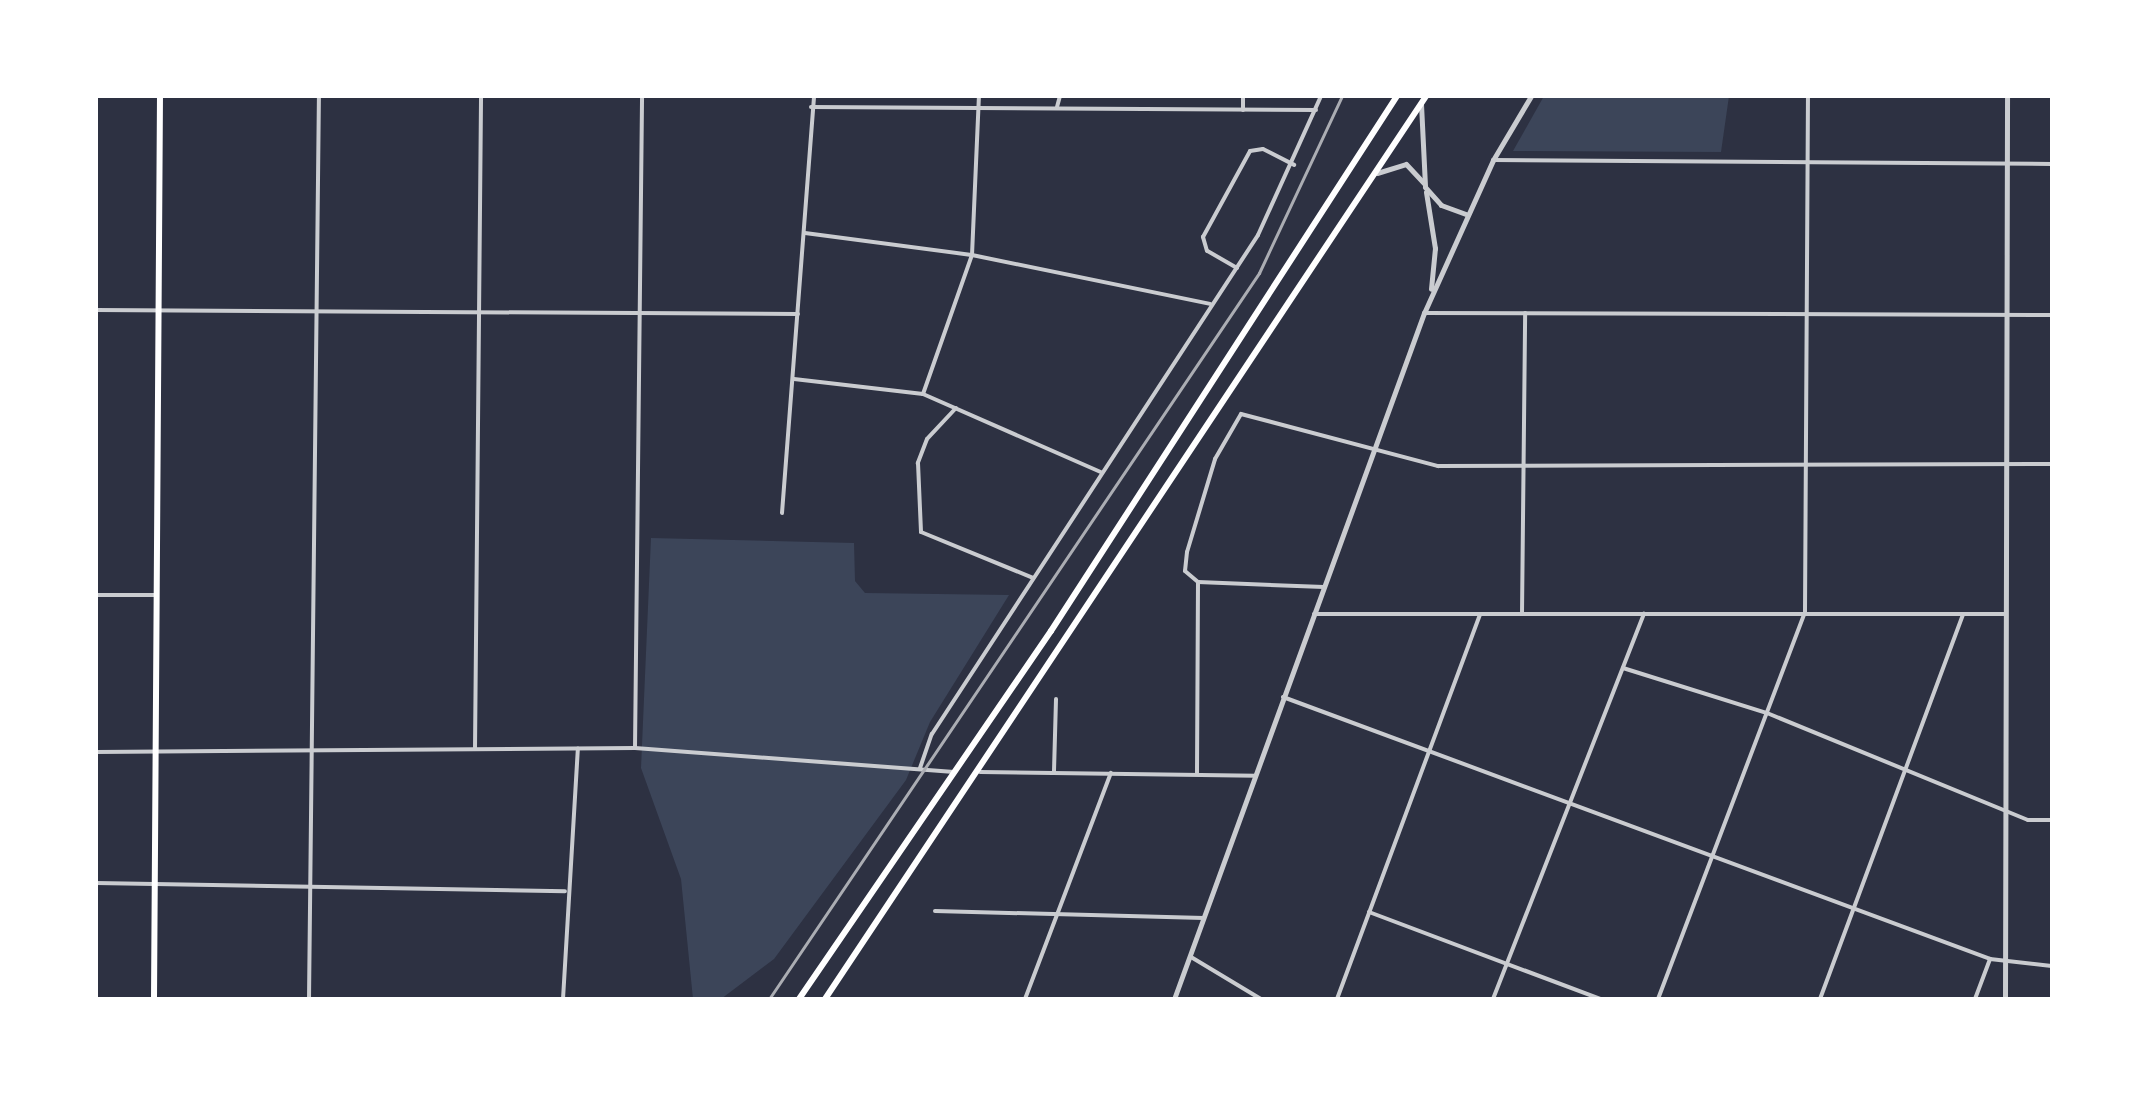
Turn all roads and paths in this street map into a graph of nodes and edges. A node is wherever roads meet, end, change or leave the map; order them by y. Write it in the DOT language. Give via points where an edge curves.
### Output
graph roads {
  1 [pos="160,96"];
  2 [pos="319,96"];
  3 [pos="481,96"];
  4 [pos="642,96"];
  5 [pos="814,96"];
  6 [pos="979,96"];
  7 [pos="1060,96"];
  8 [pos="1243,96"];
  9 [pos="1321,96"];
  10 [pos="1397,96"];
  11 [pos="1531,96"];
  12 [pos="1808,96"];
  13 [pos="2007,96"];
  14 [pos="1423,99"];
  15 [pos="978,104"];
  16 [pos="811,107"];
  17 [pos="1057,107"];
  18 [pos="1243,110"];
  19 [pos="1316,110"];
  20 [pos="1493,160"];
  21 [pos="1810,161"];
  22 [pos="2007,164"];
  23 [pos="2052,164"];
  24 [pos="1294,165"];
  25 [pos="1376,173"];
  26 [pos="1424,185"];
  27 [pos="1466,214"];
  28 [pos="805,233"];
  29 [pos="972,255"];
  30 [pos="1237,268"];
  31 [pos="1430,297"];
  32 [pos="1210,304"];
  33 [pos="639,309"];
  34 [pos="96,310"];
  35 [pos="155,310"];
  36 [pos="477,312"];
  37 [pos="1810,312"];
  38 [pos="316,313"];
  39 [pos="1424,313"];
  40 [pos="1525,313"];
  41 [pos="798,314"];
  42 [pos="2006,314"];
  43 [pos="2052,315"];
  44 [pos="794,379"];
  45 [pos="923,394"];
  46 [pos="956,408"];
  47 [pos="1378,453"];
  48 [pos="1525,464"];
  49 [pos="2052,464"];
  50 [pos="1806,465"];
  51 [pos="2007,465"];
  52 [pos="1101,472"];
  53 [pos="782,513"];
  54 [pos="1033,578"];
  55 [pos="1198,582"];
  56 [pos="1324,587"];
  57 [pos="96,595"];
  58 [pos="156,595"];
  59 [pos="1805,612"];
  60 [pos="1314,614"];
  61 [pos="1480,614"];
  62 [pos="1522,614"];
  63 [pos="1644,614"];
  64 [pos="2005,614"];
  65 [pos="1963,615"];
  66 [pos="1623,668"];
  67 [pos="1283,697"];
  68 [pos="1056,699"];
  69 [pos="1767,713"];
  70 [pos="578,748"];
  71 [pos="635,748"];
  72 [pos="312,749"];
  73 [pos="475,749"];
  74 [pos="96,752"];
  75 [pos="155,752"];
  76 [pos="1429,753"];
  77 [pos="920,768"];
  78 [pos="1900,770"];
  79 [pos="1054,771"];
  80 [pos="954,772"];
  81 [pos="980,772"];
  82 [pos="1111,773"];
  83 [pos="1197,773"];
  84 [pos="1256,776"];
  85 [pos="1564,806"];
  86 [pos="2005,811"];
  87 [pos="2052,820"];
  88 [pos="1709,860"];
  89 [pos="96,883"];
  90 [pos="157,885"];
  91 [pos="309,887"];
  92 [pos="565,891"];
  93 [pos="935,911"];
  94 [pos="1854,911"];
  95 [pos="1369,912"];
  96 [pos="1060,914"];
  97 [pos="1206,918"];
  98 [pos="1191,957"];
  99 [pos="1990,959"];
  100 [pos="2005,963"];
  101 [pos="1508,965"];
  102 [pos="2052,966"];
  103 [pos="154,999"];
  104 [pos="309,999"];
  105 [pos="563,999"];
  106 [pos="799,999"];
  107 [pos="825,999"];
  108 [pos="1025,999"];
  109 [pos="1174,999"];
  110 [pos="1261,999"];
  111 [pos="1337,999"];
  112 [pos="1493,999"];
  113 [pos="1600,999"];
  114 [pos="1658,999"];
  115 [pos="1820,999"];
  116 [pos="1975,999"];
  117 [pos="2005,999"];
  1 -- 35 [label="main road"];
  2 -- 38 [label="street"];
  3 -- 36 [label="street"];
  4 -- 33 [label="street"];
  5 -- 16 [label="street"];
  6 -- 15 [label="street"];
  7 -- 17 [label="street"];
  8 -- 18 [label="street"];
  9 -- 19 [label="street"];
  10 -- 80 [label="main road"];
  11 -- 20 [label="street"];
  12 -- 21 [label="street"];
  13 -- 22 [label="street"];
  14 -- 25 [label="main road"];
  14 -- 26 [label="street"];
  15 -- 16 [label="street"];
  15 -- 17 [label="street"];
  15 -- 29 [label="street"];
  16 -- 28 [label="street"];
  17 -- 18 [label="street"];
  18 -- 19 [label="street"];
  19 -- 24 [label="street"];
  20 -- 21 [label="street"];
  20 -- 27 [label="street"];
  21 -- 22 [label="street"];
  21 -- 37 [label="street"];
  22 -- 23 [label="street"];
  22 -- 42 [label="street"];
  24 -- 30 [label="street"];
  24 -- 30 [label="street" via="1263,149 1250,151 1203,237 1207,251"];
  25 -- 26 [label="street" via="1406,164"];
  25 -- 81 [label="main road"];
  26 -- 27 [label="street" via="1441,205"];
  26 -- 31 [label="street" via="1435,248"];
  27 -- 31 [label="street"];
  28 -- 29 [label="street"];
  28 -- 41 [label="street"];
  29 -- 32 [label="street"];
  29 -- 45 [label="street"];
  30 -- 32 [label="street"];
  31 -- 39 [label="street"];
  32 -- 52 [label="street"];
  33 -- 36 [label="street"];
  33 -- 41 [label="street"];
  33 -- 71 [label="street"];
  34 -- 35 [label="street"];
  35 -- 38 [label="street"];
  35 -- 58 [label="main road"];
  36 -- 38 [label="street"];
  36 -- 73 [label="street"];
  37 -- 40 [label="street"];
  37 -- 42 [label="street"];
  37 -- 50 [label="street"];
  38 -- 72 [label="street"];
  39 -- 40 [label="street"];
  39 -- 47 [label="street"];
  40 -- 48 [label="street"];
  41 -- 44 [label="street"];
  42 -- 43 [label="street"];
  42 -- 51 [label="street"];
  44 -- 45 [label="street"];
  44 -- 53 [label="street"];
  45 -- 46 [label="street"];
  46 -- 52 [label="street"];
  46 -- 54 [label="street" via="927,439 918,463 921,532"];
  47 -- 48 [label="street" via="1438,466"];
  47 -- 55 [label="street" via="1241,414 1209,476 1187,552 1185,571"];
  47 -- 56 [label="street"];
  48 -- 50 [label="street"];
  48 -- 62 [label="street"];
  49 -- 51 [label="street"];
  50 -- 51 [label="street"];
  50 -- 59 [label="street"];
  51 -- 64 [label="street"];
  52 -- 54 [label="street"];
  54 -- 77 [label="street" via="932,734"];
  55 -- 56 [label="street"];
  55 -- 83 [label="street"];
  56 -- 60 [label="street"];
  57 -- 58 [label="street"];
  58 -- 75 [label="main road"];
  59 -- 63 [label="street"];
  59 -- 65 [label="street"];
  59 -- 69 [label="street"];
  60 -- 61 [label="street"];
  60 -- 67 [label="street"];
  61 -- 62 [label="street"];
  61 -- 76 [label="street"];
  62 -- 63 [label="street"];
  63 -- 66 [label="street"];
  64 -- 65 [label="street"];
  64 -- 86 [label="street"];
  65 -- 78 [label="street"];
  66 -- 69 [label="street"];
  66 -- 85 [label="street"];
  67 -- 76 [label="street"];
  67 -- 84 [label="street"];
  68 -- 79 [label="street"];
  69 -- 78 [label="street"];
  69 -- 88 [label="street"];
  70 -- 71 [label="street"];
  70 -- 73 [label="street"];
  70 -- 92 [label="street" via="576,869"];
  71 -- 77 [label="street"];
  72 -- 73 [label="street"];
  72 -- 75 [label="street"];
  72 -- 91 [label="street"];
  74 -- 75 [label="street"];
  75 -- 90 [label="main road"];
  76 -- 85 [label="street"];
  76 -- 95 [label="street"];
  77 -- 80 [label="street"];
  78 -- 86 [label="street"];
  78 -- 94 [label="street"];
  79 -- 81 [label="street"];
  79 -- 82 [label="street"];
  80 -- 106 [label="main road"];
  81 -- 107 [label="main road"];
  82 -- 83 [label="street"];
  82 -- 96 [label="street"];
  83 -- 84 [label="street"];
  84 -- 97 [label="street"];
  85 -- 88 [label="street"];
  85 -- 101 [label="street"];
  86 -- 87 [label="street"];
  86 -- 100 [label="street"];
  88 -- 94 [label="street"];
  88 -- 114 [label="street"];
  89 -- 90 [label="street"];
  90 -- 91 [label="street"];
  90 -- 103 [label="main road"];
  91 -- 92 [label="street"];
  91 -- 104 [label="street"];
  92 -- 105 [label="street"];
  93 -- 96 [label="street"];
  94 -- 99 [label="street"];
  94 -- 115 [label="street"];
  95 -- 101 [label="street"];
  95 -- 111 [label="street"];
  96 -- 97 [label="street"];
  96 -- 108 [label="street"];
  97 -- 98 [label="street"];
  98 -- 109 [label="street"];
  98 -- 110 [label="street"];
  99 -- 100 [label="street"];
  99 -- 116 [label="street"];
  100 -- 102 [label="street"];
  100 -- 117 [label="street"];
  101 -- 112 [label="street"];
  101 -- 113 [label="street"];
}
